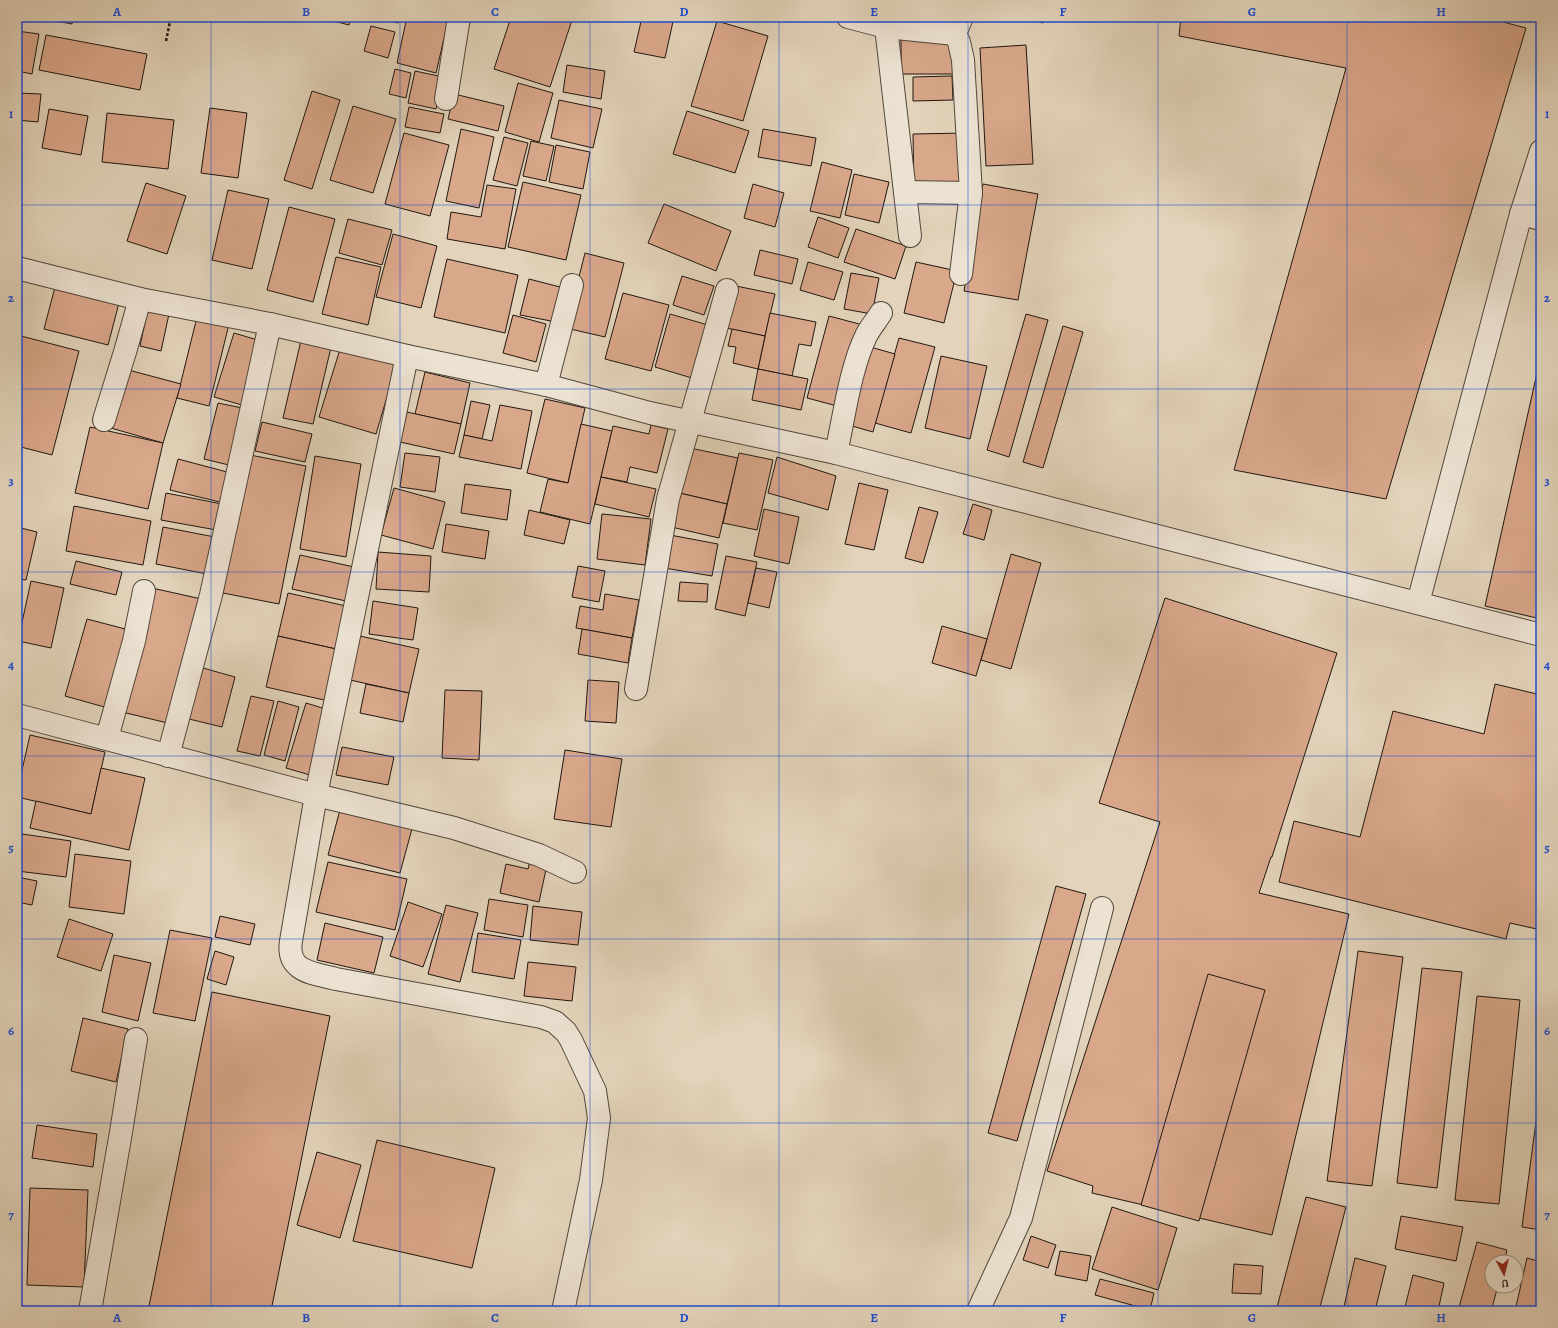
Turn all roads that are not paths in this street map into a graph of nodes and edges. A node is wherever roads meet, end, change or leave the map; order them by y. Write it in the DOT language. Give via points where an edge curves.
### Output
graph roads {
  1 [pos="459,17"];
  2 [pos="848,17"];
  3 [pos="959,26"];
  4 [pos="886,27"];
  5 [pos="446,99"];
  6 [pos="1541,151"];
  7 [pos="905,192"];
  8 [pos="971,193"];
  9 [pos="1531,217"];
  10 [pos="910,236"];
  11 [pos="17,268"];
  12 [pos="961,274"];
  13 [pos="572,285"];
  14 [pos="727,290"];
  15 [pos="140,299"];
  16 [pos="881,313"];
  17 [pos="270,324"];
  18 [pos="407,356"];
  19 [pos="546,385"];
  20 [pos="104,420"];
  21 [pos="690,422"];
  22 [pos="836,453"];
  23 [pos="144,591"];
  24 [pos="1418,603"];
  25 [pos="1541,635"];
  26 [pos="636,689"];
  27 [pos="17,716"];
  28 [pos="107,738"];
  29 [pos="168,756"];
  30 [pos="316,796"];
  31 [pos="574,872"];
  32 [pos="1102,908"];
  33 [pos="136,1039"];
  34 [pos="90,1311"];
  35 [pos="563,1311"];
  36 [pos="978,1311"];
  1 -- 5 [label="street"];
  2 -- 4 [label="street"];
  3 -- 4 [label="street"];
  3 -- 8 [label="street"];
  4 -- 7 [label="street"];
  6 -- 9 [label="street"];
  7 -- 8 [label="street"];
  7 -- 10 [label="street"];
  8 -- 12 [label="street"];
  9 -- 24 [label="street"];
  11 -- 15 [label="street"];
  13 -- 19 [label="street"];
  14 -- 21 [label="street"];
  15 -- 17 [label="street"];
  15 -- 20 [label="street"];
  16 -- 22 [label="street" via="866,336 853,373"];
  17 -- 18 [label="street"];
  17 -- 29 [label="street" via="211,595"];
  18 -- 19 [label="street"];
  18 -- 30 [label="street"];
  19 -- 21 [label="street"];
  21 -- 22 [label="street"];
  21 -- 26 [label="street" via="668,499"];
  22 -- 24 [label="street"];
  23 -- 28 [label="street" via="134,641"];
  24 -- 25 [label="street"];
  27 -- 28 [label="street"];
  28 -- 29 [label="street"];
  29 -- 30 [label="street"];
  30 -- 31 [label="street" via="454,828 539,855"];
  30 -- 35 [label="street" via="289,950 296,964 307,972 336,979 541,1017 555,1022 566,1032 576,1050 595,1091 599,1118 591,1180"];
  32 -- 36 [label="street" via="1021,1218"];
  33 -- 34 [label="street"];
}
